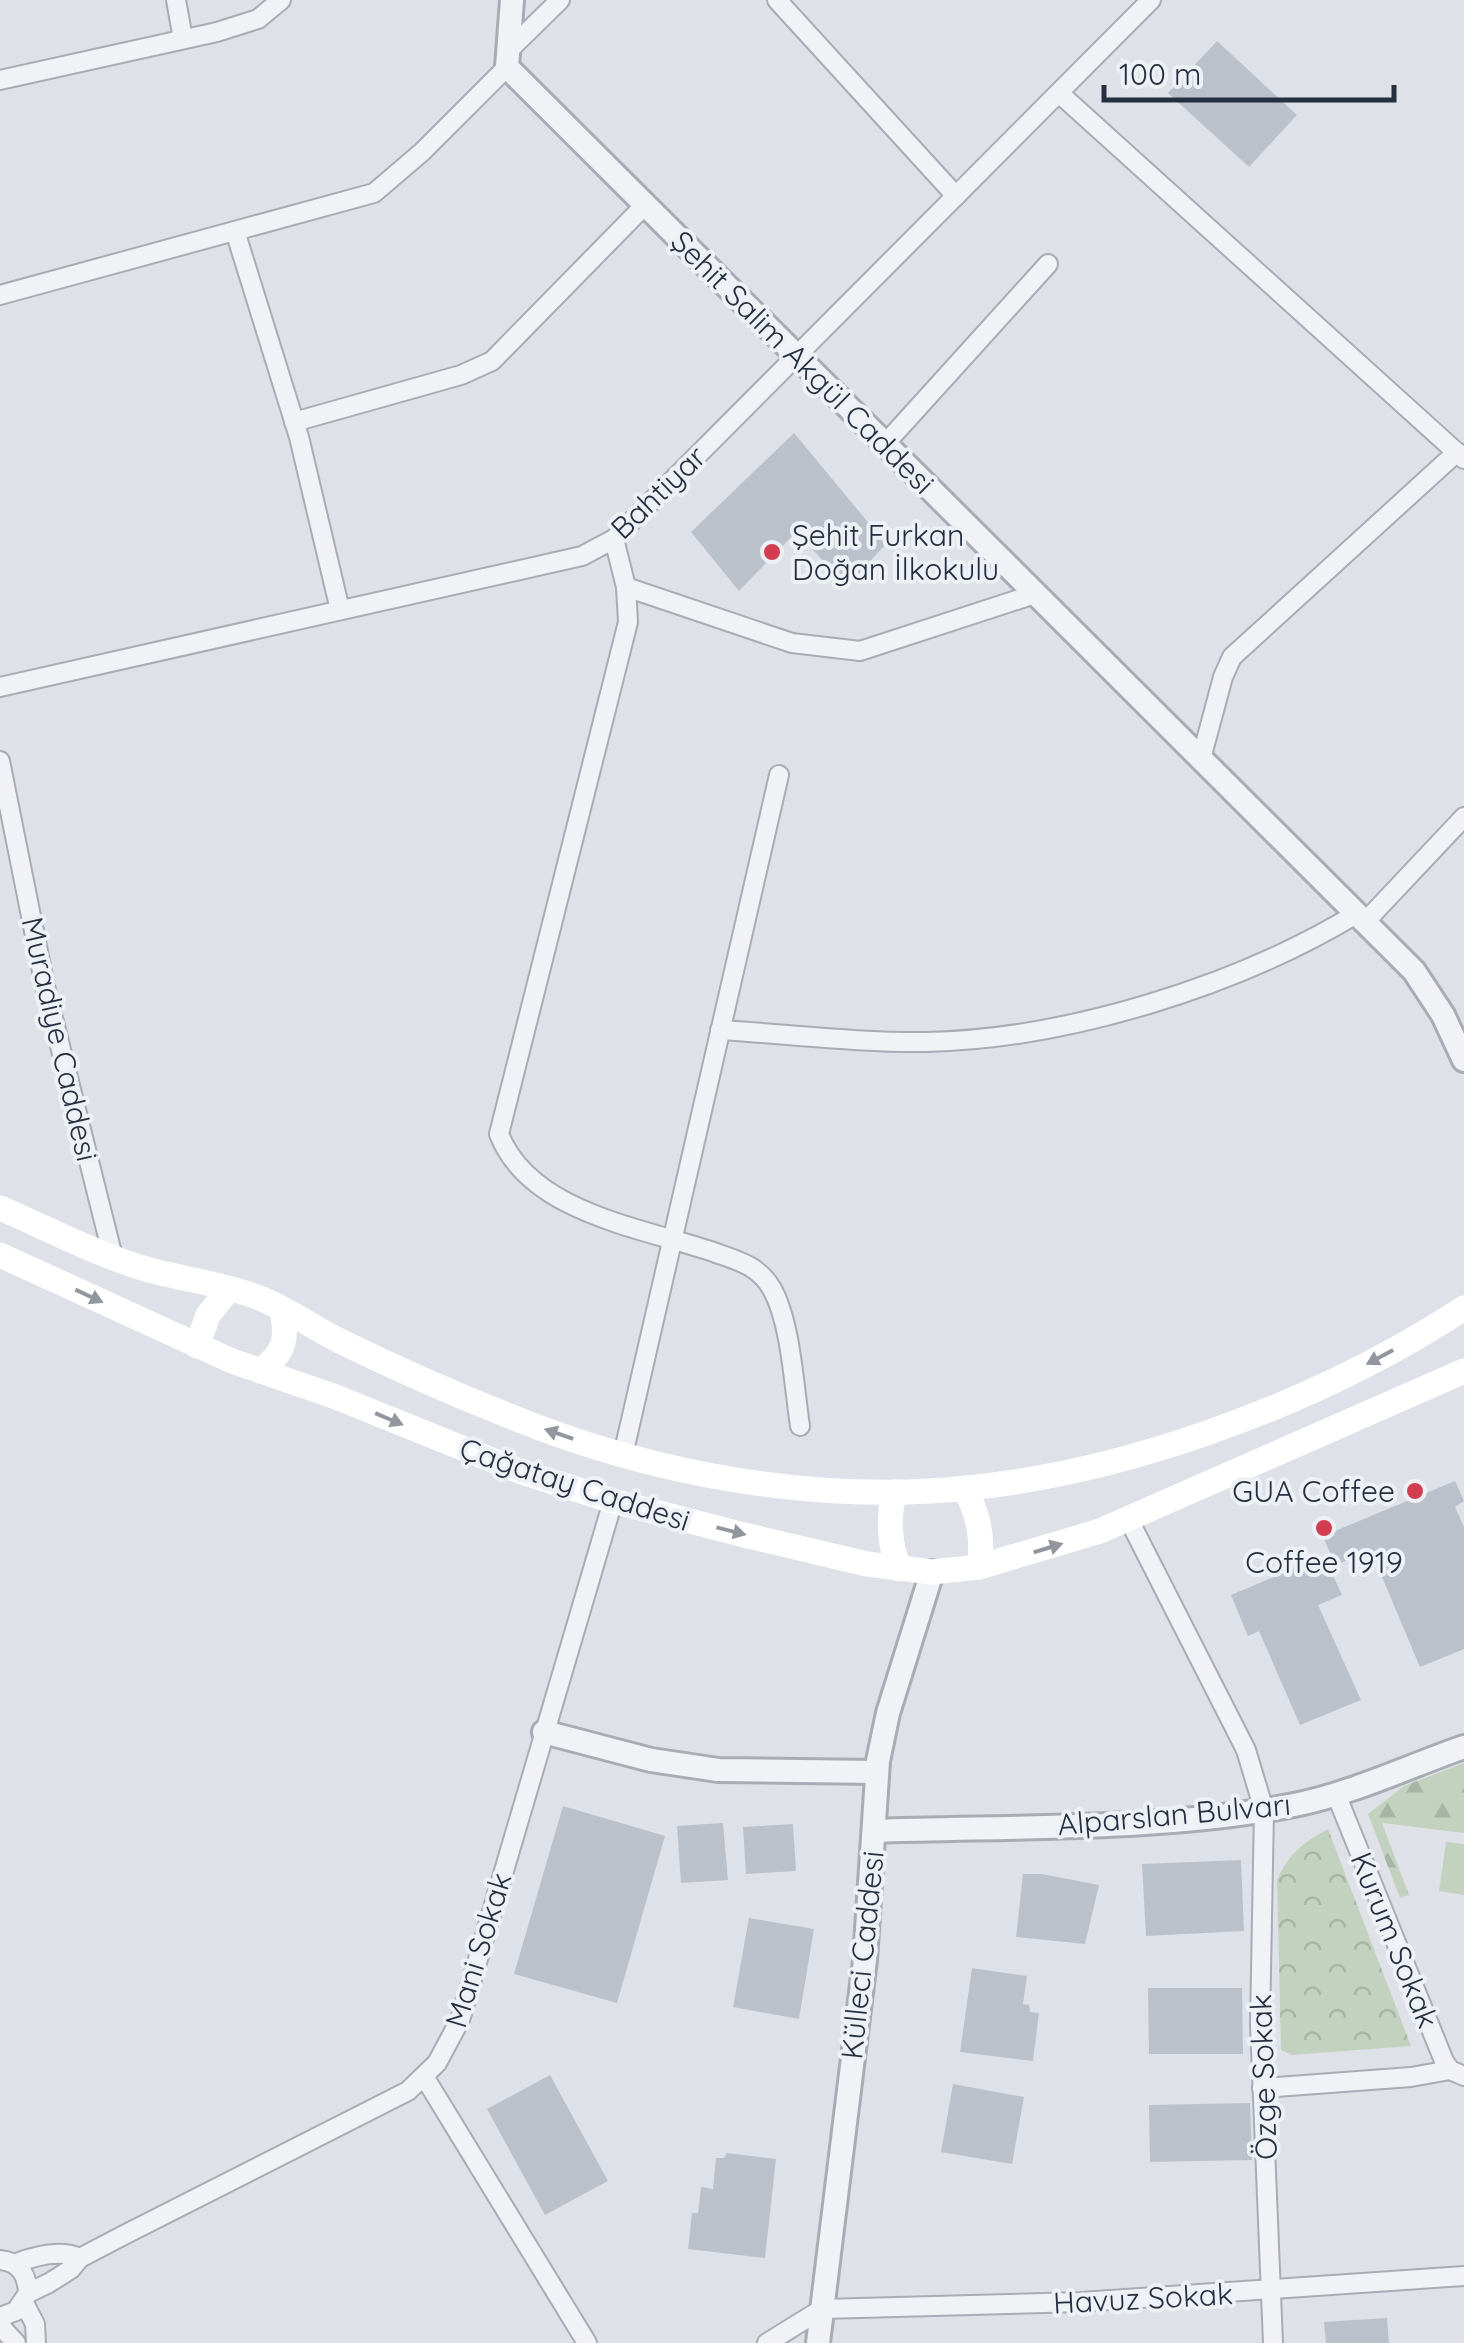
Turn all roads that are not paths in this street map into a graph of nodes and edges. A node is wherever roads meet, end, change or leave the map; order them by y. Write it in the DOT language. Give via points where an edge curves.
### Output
graph roads {
  1 [pos="176,0"];
  2 [pos="281,0"];
  3 [pos="512,0"];
  4 [pos="560,0"];
  5 [pos="776,0"];
  6 [pos="1151,0"];
  7 [pos="183,38"];
  8 [pos="508,59"];
  9 [pos="0,80"];
  10 [pos="1059,93"];
  11 [pos="956,196"];
  12 [pos="645,205"];
  13 [pos="236,230"];
  14 [pos="1048,264"];
  15 [pos="0,295"];
  16 [pos="796,356"];
  17 [pos="294,422"];
  18 [pos="885,444"];
  19 [pos="1460,456"];
  20 [pos="614,539"];
  21 [pos="626,588"];
  22 [pos="1035,594"];
  23 [pos="340,610"];
  24 [pos="0,687"];
  25 [pos="1200,759"];
  26 [pos="0,761"];
  27 [pos="779,775"];
  28 [pos="1464,816"];
  29 [pos="1360,918"];
  30 [pos="720,1030"];
  31 [pos="1464,1060"];
  32 [pos="0,1208"];
  33 [pos="672,1239"];
  34 [pos="0,1256"];
  35 [pos="113,1257"];
  36 [pos="229,1289"];
  37 [pos="1464,1308"];
  38 [pos="281,1309"];
  39 [pos="197,1346"];
  40 [pos="260,1371"];
  41 [pos="1464,1371"];
  42 [pos="800,1426"];
  43 [pos="622,1455"];
  44 [pos="965,1488"];
  45 [pos="894,1492"];
  46 [pos="614,1501"];
  47 [pos="1128,1520"];
  48 [pos="979,1567"];
  49 [pos="899,1569"];
  50 [pos="932,1572"];
  51 [pos="544,1732"];
  52 [pos="1464,1747"];
  53 [pos="877,1772"];
  54 [pos="1336,1794"];
  55 [pos="1264,1810"];
  56 [pos="874,1830"];
  57 [pos="1457,2073"];
  58 [pos="426,2078"];
  59 [pos="1262,2088"];
  60 [pos="80,2258"];
  61 [pos="7,2262"];
  62 [pos="1464,2276"];
  63 [pos="1270,2291"];
  64 [pos="26,2298"];
  65 [pos="822,2309"];
  66 [pos="0,2318"];
  67 [pos="16,2343"];
  68 [pos="36,2343"];
  69 [pos="587,2343"];
  70 [pos="767,2343"];
  71 [pos="818,2343"];
  72 [pos="1273,2343"];
  1 -- 7 [label="street"];
  2 -- 7 [label="street" via="258,19"];
  3 -- 8 [label="street"];
  4 -- 8 [label="street"];
  5 -- 11 [label="street"];
  6 -- 10 [label="street, Bahtiyar"];
  7 -- 9 [label="street"];
  8 -- 12 [label="street, Şehit Salim Akgül Caddesi"];
  8 -- 13 [label="street" via="422,152 374,192"];
  10 -- 11 [label="street, Bahtiyar"];
  10 -- 19 [label="street"];
  11 -- 16 [label="street, Bahtiyar"];
  12 -- 16 [label="street, Şehit Salim Akgül Caddesi"];
  12 -- 17 [label="street" via="492,362"];
  13 -- 15 [label="street"];
  13 -- 17 [label="street"];
  14 -- 18 [label="street"];
  16 -- 18 [label="street, Şehit Salim Akgül Caddesi"];
  16 -- 20 [label="street, Bahtiyar"];
  17 -- 23 [label="street"];
  18 -- 22 [label="street, Şehit Salim Akgül Caddesi"];
  19 -- 25 [label="street" via="1232,657"];
  20 -- 21 [label="street"];
  20 -- 23 [label="street, Bahtiyar" via="582,556"];
  21 -- 22 [label="street" via="792,644 860,652"];
  21 -- 33 [label="street" via="628,622 499,1134 518,1166 572,1205"];
  22 -- 25 [label="street, Şehit Salim Akgül Caddesi"];
  23 -- 24 [label="street, Bahtiyar"];
  25 -- 29 [label="street, Şehit Salim Akgül Caddesi"];
  26 -- 35 [label="street, Muradiye Caddesi" via="45,986"];
  27 -- 30 [label="street"];
  28 -- 29 [label="street"];
  29 -- 30 [label="street" via="1236,973 1122,1011 1029,1032 927,1042"];
  29 -- 31 [label="street, Şehit Salim Akgül Caddesi" via="1414,970"];
  30 -- 33 [label="street"];
  32 -- 35 [label="main road, Çağatay Caddesi"];
  33 -- 42 [label="street" via="755,1267 773,1290"];
  33 -- 43 [label="street"];
  34 -- 39 [label="main road, Çağatay Caddesi, one-way"];
  35 -- 36 [label="main road, Çağatay Caddesi"];
  36 -- 38 [label="main road, Çağatay Caddesi"];
  36 -- 39 [label="main road" via="208,1315"];
  37 -- 44 [label="main road, Çağatay Caddesi, one-way" via="1368,1364 1231,1424 1079,1468"];
  38 -- 40 [label="main road" via="284,1344"];
  43 -- 38 [label="main road, Çağatay Caddesi, one-way" via="424,1380"];
  39 -- 40 [label="main road, Çağatay Caddesi"];
  40 -- 46 [label="main road, Çağatay Caddesi, one-way"];
  41 -- 47 [label="main road, Çağatay Caddesi"];
  43 -- 45 [label="main road, Çağatay Caddesi" via="742,1480"];
  44 -- 45 [label="main road, Çağatay Caddesi"];
  44 -- 48 [label="main road" via="980,1524"];
  45 -- 49 [label="main road" via="890,1540"];
  46 -- 49 [label="main road, Çağatay Caddesi, one-way"];
  46 -- 51 [label="street, Mani Sokak"];
  48 -- 47 [label="main road, Çağatay Caddesi, one-way"];
  47 -- 55 [label="street, Özge Sokak" via="1246,1750"];
  48 -- 50 [label="main road, Çağatay Caddesi"];
  49 -- 50 [label="main road, Çağatay Caddesi"];
  50 -- 53 [label="street, Külleci Caddesi" via="888,1712"];
  51 -- 53 [label="street" via="718,1770"];
  51 -- 58 [label="street, Mani Sokak" via="460,2020"];
  52 -- 54 [label="street, Alparslan Bulvarı"];
  53 -- 56 [label="street, Külleci Caddesi"];
  54 -- 55 [label="street, Alparslan Bulvarı"];
  54 -- 57 [label="street, Kurum Sokak"];
  55 -- 56 [label="street, Alparslan Bulvarı" via="1093,1824"];
  55 -- 59 [label="street, Özge Sokak"];
  56 -- 65 [label="street, Külleci Caddesi" via="865,1960"];
  57 -- 59 [label="street"];
  58 -- 60 [label="street, Mani Sokak"];
  58 -- 69 [label="street"];
  59 -- 63 [label="street, Özge Sokak"];
  60 -- 61 [label="street, Mani Sokak"];
  60 -- 64 [label="street, Mani Sokak"];
  61 -- 64 [label="street" via="22,2271"];
  62 -- 63 [label="street, Havuz Sokak"];
  63 -- 65 [label="street, Havuz Sokak"];
  63 -- 72 [label="street, Özge Sokak"];
  64 -- 66 [label="street, Mani Sokak"];
  64 -- 68 [label="street"];
  65 -- 70 [label="street"];
  65 -- 71 [label="street, Külleci Caddesi"];
  66 -- 67 [label="street"];
}
